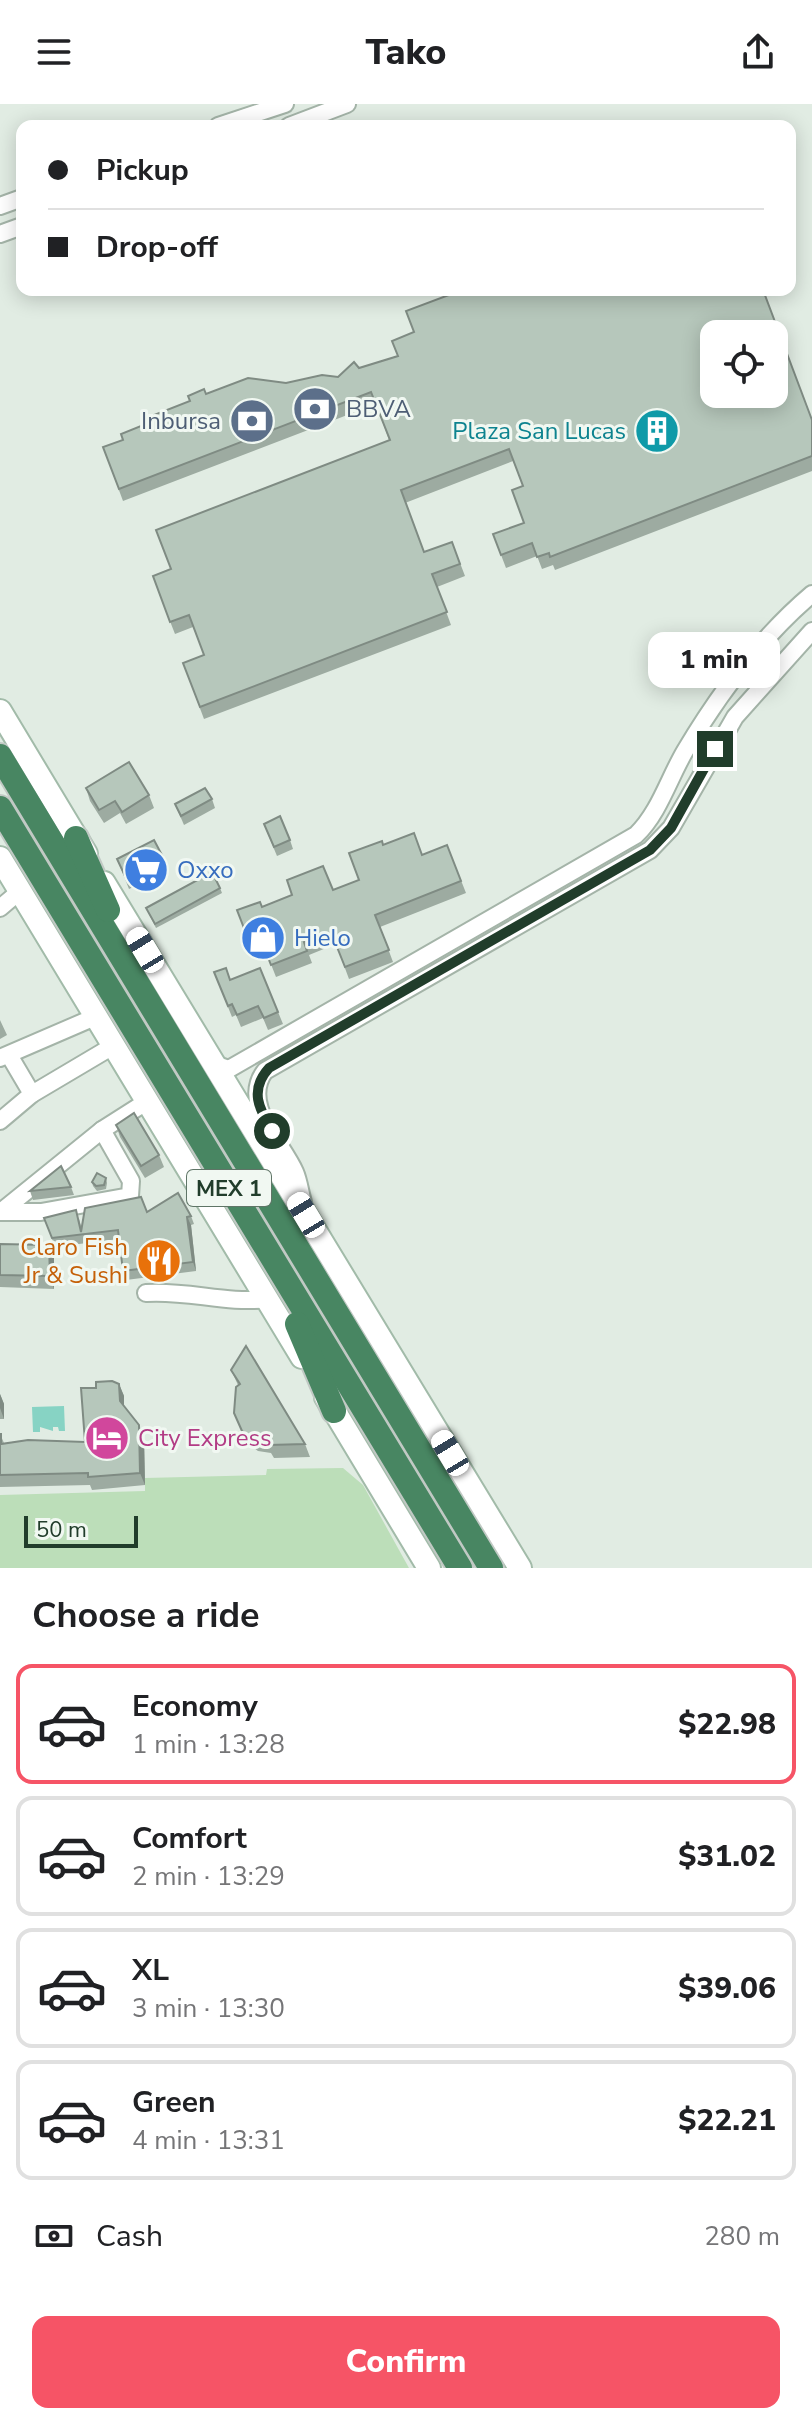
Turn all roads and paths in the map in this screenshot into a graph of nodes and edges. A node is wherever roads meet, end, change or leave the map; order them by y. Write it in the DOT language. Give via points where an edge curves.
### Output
graph roads {
  1 [pos="285,104"];
  2 [pos="347,104"];
  3 [pos="236,120"];
  4 [pos="305,120"];
  5 [pos="812,594"];
  6 [pos="812,631"];
  7 [pos="0,711"];
  8 [pos="0,756"];
  9 [pos="0,808"];
  10 [pos="76,838"];
  11 [pos="0,858"];
  12 [pos="20,891"];
  13 [pos="0,908"];
  14 [pos="95,1017"];
  15 [pos="162,1024"];
  16 [pos="113,1046"];
  17 [pos="5,1056"];
  18 [pos="214,1064"];
  19 [pos="32,1094"];
  20 [pos="146,1102"];
  21 [pos="0,1121"];
  22 [pos="102,1130"];
  23 [pos="1,1211"];
  24 [pos="306,1215"];
  25 [pos="263,1245"];
  26 [pos="146,1293"];
  27 [pos="267,1299"];
  28 [pos="334,1411"];
  29 [pos="429,1568"];
  30 [pos="460,1568"];
  31 [pos="491,1568"];
  32 [pos="520,1568"];
  1 -- 3 [label="street"];
  2 -- 4 [label="street"];
  5 -- 18 [label="street" via="739,671 636,835 230,1068"];
  6 -- 24 [label="street" via="735,717 671,828 650,850 265,1071 258,1083 258,1106 296,1173"];
  7 -- 10 [label="main road"];
  8 -- 15 [label="highway, MEX 1"];
  9 -- 25 [label="highway, MEX 1"];
  10 -- 15 [label="highway"];
  10 -- 18 [label="main road"];
  11 -- 12 [label="main road"];
  12 -- 13 [label="street"];
  12 -- 14 [label="main road"];
  14 -- 16 [label="main road"];
  14 -- 17 [label="street"];
  15 -- 31 [label="highway, MEX 1"];
  16 -- 19 [label="street"];
  16 -- 20 [label="main road"];
  17 -- 19 [label="street"];
  18 -- 24 [label="main road"];
  19 -- 21 [label="street"];
  20 -- 22 [label="street"];
  20 -- 27 [label="main road"];
  22 -- 23 [label="street"];
  22 -- 23 [label="street" via="131,1181 130,1196 41,1212"];
  24 -- 32 [label="main road"];
  25 -- 28 [label="highway"];
  25 -- 30 [label="highway, MEX 1"];
  26 -- 27 [label="street" via="178,1291 242,1302"];
  27 -- 28 [label="main road"];
  28 -- 29 [label="main road"];
}
